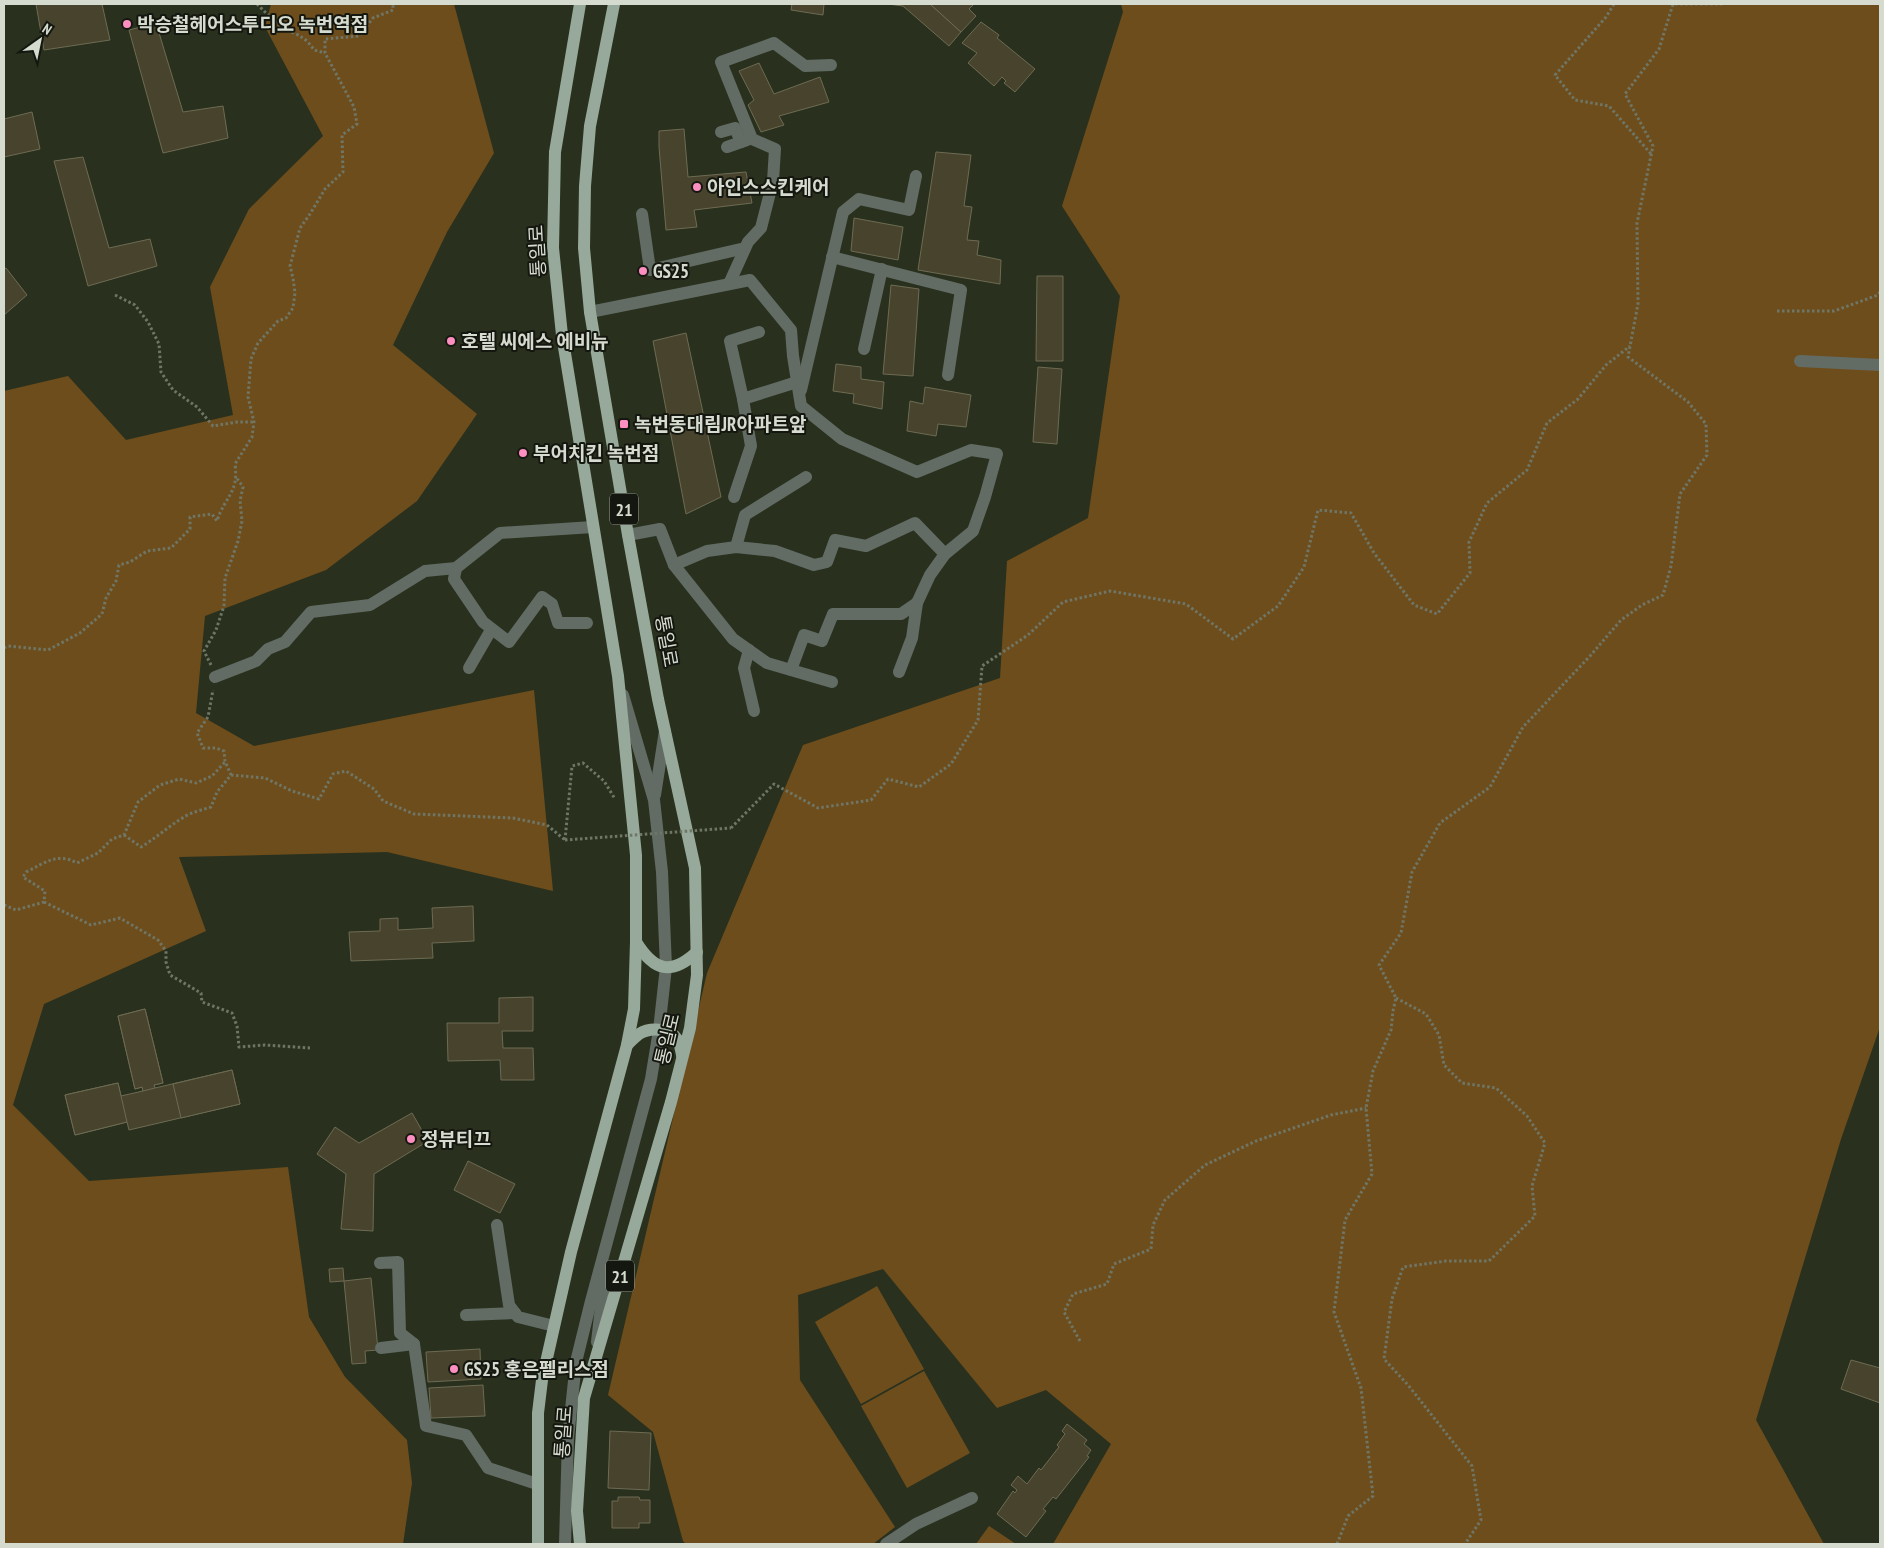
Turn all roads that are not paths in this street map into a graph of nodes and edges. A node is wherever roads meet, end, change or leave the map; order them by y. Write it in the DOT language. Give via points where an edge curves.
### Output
graph roads {
  1 [pos="580,4"];
  2 [pos="614,4"];
  3 [pos="831,65"];
  4 [pos="721,132"];
  5 [pos="746,141"];
  6 [pos="727,147"];
  7 [pos="916,176"];
  8 [pos="642,214"];
  9 [pos="745,248"];
  10 [pos="832,257"];
  11 [pos="882,269"];
  12 [pos="730,284"];
  13 [pos="590,312"];
  14 [pos="759,332"];
  15 [pos="864,348"];
  16 [pos="1800,361"];
  17 [pos="1880,365"];
  18 [pos="948,375"];
  19 [pos="797,382"];
  20 [pos="800,397"];
  21 [pos="743,398"];
  22 [pos="806,477"];
  23 [pos="734,497"];
  24 [pos="593,527"];
  25 [pos="628,535"];
  26 [pos="736,547"];
  27 [pos="945,554"];
  28 [pos="674,565"];
  29 [pos="456,568"];
  30 [pos="917,603"];
  31 [pos="587,623"];
  32 [pos="491,630"];
  33 [pos="749,650"];
  34 [pos="469,668"];
  35 [pos="791,670"];
  36 [pos="899,672"];
  37 [pos="618,676"];
  38 [pos="215,677"];
  39 [pos="832,682"];
  40 [pos="754,711"];
  41 [pos="665,731"];
  42 [pos="654,800"];
  43 [pos="636,942"];
  44 [pos="697,952"];
  45 [pos="666,967"];
  46 [pos="659,1030"];
  47 [pos="627,1045"];
  48 [pos="682,1057"];
  49 [pos="497,1225"];
  50 [pos="611,1230"];
  51 [pos="380,1263"];
  52 [pos="515,1313"];
  53 [pos="466,1316"];
  54 [pos="554,1326"];
  55 [pos="414,1344"];
  56 [pos="380,1348"];
  57 [pos="594,1365"];
  58 [pos="536,1484"];
  59 [pos="972,1498"];
  60 [pos="538,1544"];
  61 [pos="565,1544"];
  62 [pos="580,1544"];
  63 [pos="886,1544"];
  1 -- 24 [label="main road, 통일로 / 21" via="554,152 554,248 562,335"];
  2 -- 13 [label="main road, 통일로 / 21" via="590,126 586,177 584,248"];
  3 -- 5 [label="street" via="804,66 774,43 721,62"];
  4 -- 5 [label="street" via="736,128"];
  5 -- 6 [label="street"];
  5 -- 9 [label="street" via="775,148 774,181 761,228"];
  7 -- 10 [label="street" via="909,210 859,199 843,212"];
  8 -- 9 [label="street" via="650,270"];
  9 -- 12 [label="street"];
  10 -- 11 [label="street"];
  10 -- 20 [label="street"];
  11 -- 15 [label="street"];
  11 -- 18 [label="street" via="961,290"];
  12 -- 13 [label="street"];
  12 -- 19 [label="street" via="750,280 791,330"];
  13 -- 25 [label="main road, 통일로 / 21"];
  14 -- 21 [label="street" via="730,341"];
  16 -- 17 [label="street"];
  19 -- 20 [label="street"];
  19 -- 21 [label="street"];
  20 -- 27 [label="street" via="801,406 842,439 916,472 971,450 997,454 973,532"];
  21 -- 23 [label="street" via="751,446"];
  22 -- 26 [label="street" via="745,515"];
  24 -- 29 [label="street" via="500,533"];
  24 -- 37 [label="main road, 통일로 / 21"];
  25 -- 28 [label="street" via="660,529"];
  25 -- 41 [label="main road, 통일로 / 21"];
  26 -- 27 [label="street" via="774,551 814,565 826,562 836,540 866,546 915,523"];
  26 -- 28 [label="street" via="707,551"];
  27 -- 30 [label="street" via="930,575"];
  28 -- 33 [label="street" via="733,638"];
  29 -- 32 [label="street" via="454,579"];
  29 -- 38 [label="street" via="425,571 370,605 311,612 285,642 268,649 256,661"];
  30 -- 35 [label="street" via="901,614 833,614 822,641 804,635"];
  30 -- 36 [label="street" via="912,638"];
  31 -- 32 [label="street" via="558,623 552,604 542,597 509,642"];
  32 -- 34 [label="street"];
  33 -- 35 [label="street" via="767,663"];
  33 -- 40 [label="street" via="744,668"];
  35 -- 39 [label="street"];
  37 -- 42 [label="street"];
  37 -- 43 [label="main road, 통일로 / 21" via="636,855"];
  41 -- 42 [label="street"];
  41 -- 44 [label="main road, 통일로 / 21" via="695,868"];
  42 -- 45 [label="street" via="662,872"];
  43 -- 45 [label="main road" via="646,958"];
  43 -- 47 [label="main road, 통일로 / 21" via="634,1009"];
  44 -- 45 [label="main road" via="678,966"];
  44 -- 48 [label="main road, 통일로 / 21" via="693,1013"];
  45 -- 46 [label="street"];
  46 -- 47 [label="main road" via="646,1030"];
  46 -- 48 [label="main road" via="672,1034 678,1040"];
  46 -- 50 [label="street" via="651,1079"];
  47 -- 54 [label="main road, 통일로 / 21"];
  48 -- 57 [label="main road, 통일로 / 21"];
  49 -- 52 [label="street" via="509,1305"];
  50 -- 57 [label="street"];
  50 -- 61 [label="street" via="576,1362 568,1438"];
  51 -- 55 [label="street" via="398,1262 400,1333"];
  52 -- 53 [label="street"];
  52 -- 54 [label="street" via="518,1317"];
  54 -- 58 [label="main road, 통일로 / 21" via="538,1414"];
  55 -- 56 [label="street"];
  55 -- 58 [label="street" via="426,1426 466,1435 488,1468"];
  57 -- 62 [label="main road, 통일로 / 21" via="584,1398 579,1449 577,1511"];
  58 -- 60 [label="main road, 통일로 / 21"];
  59 -- 63 [label="street" via="916,1524"];
}
